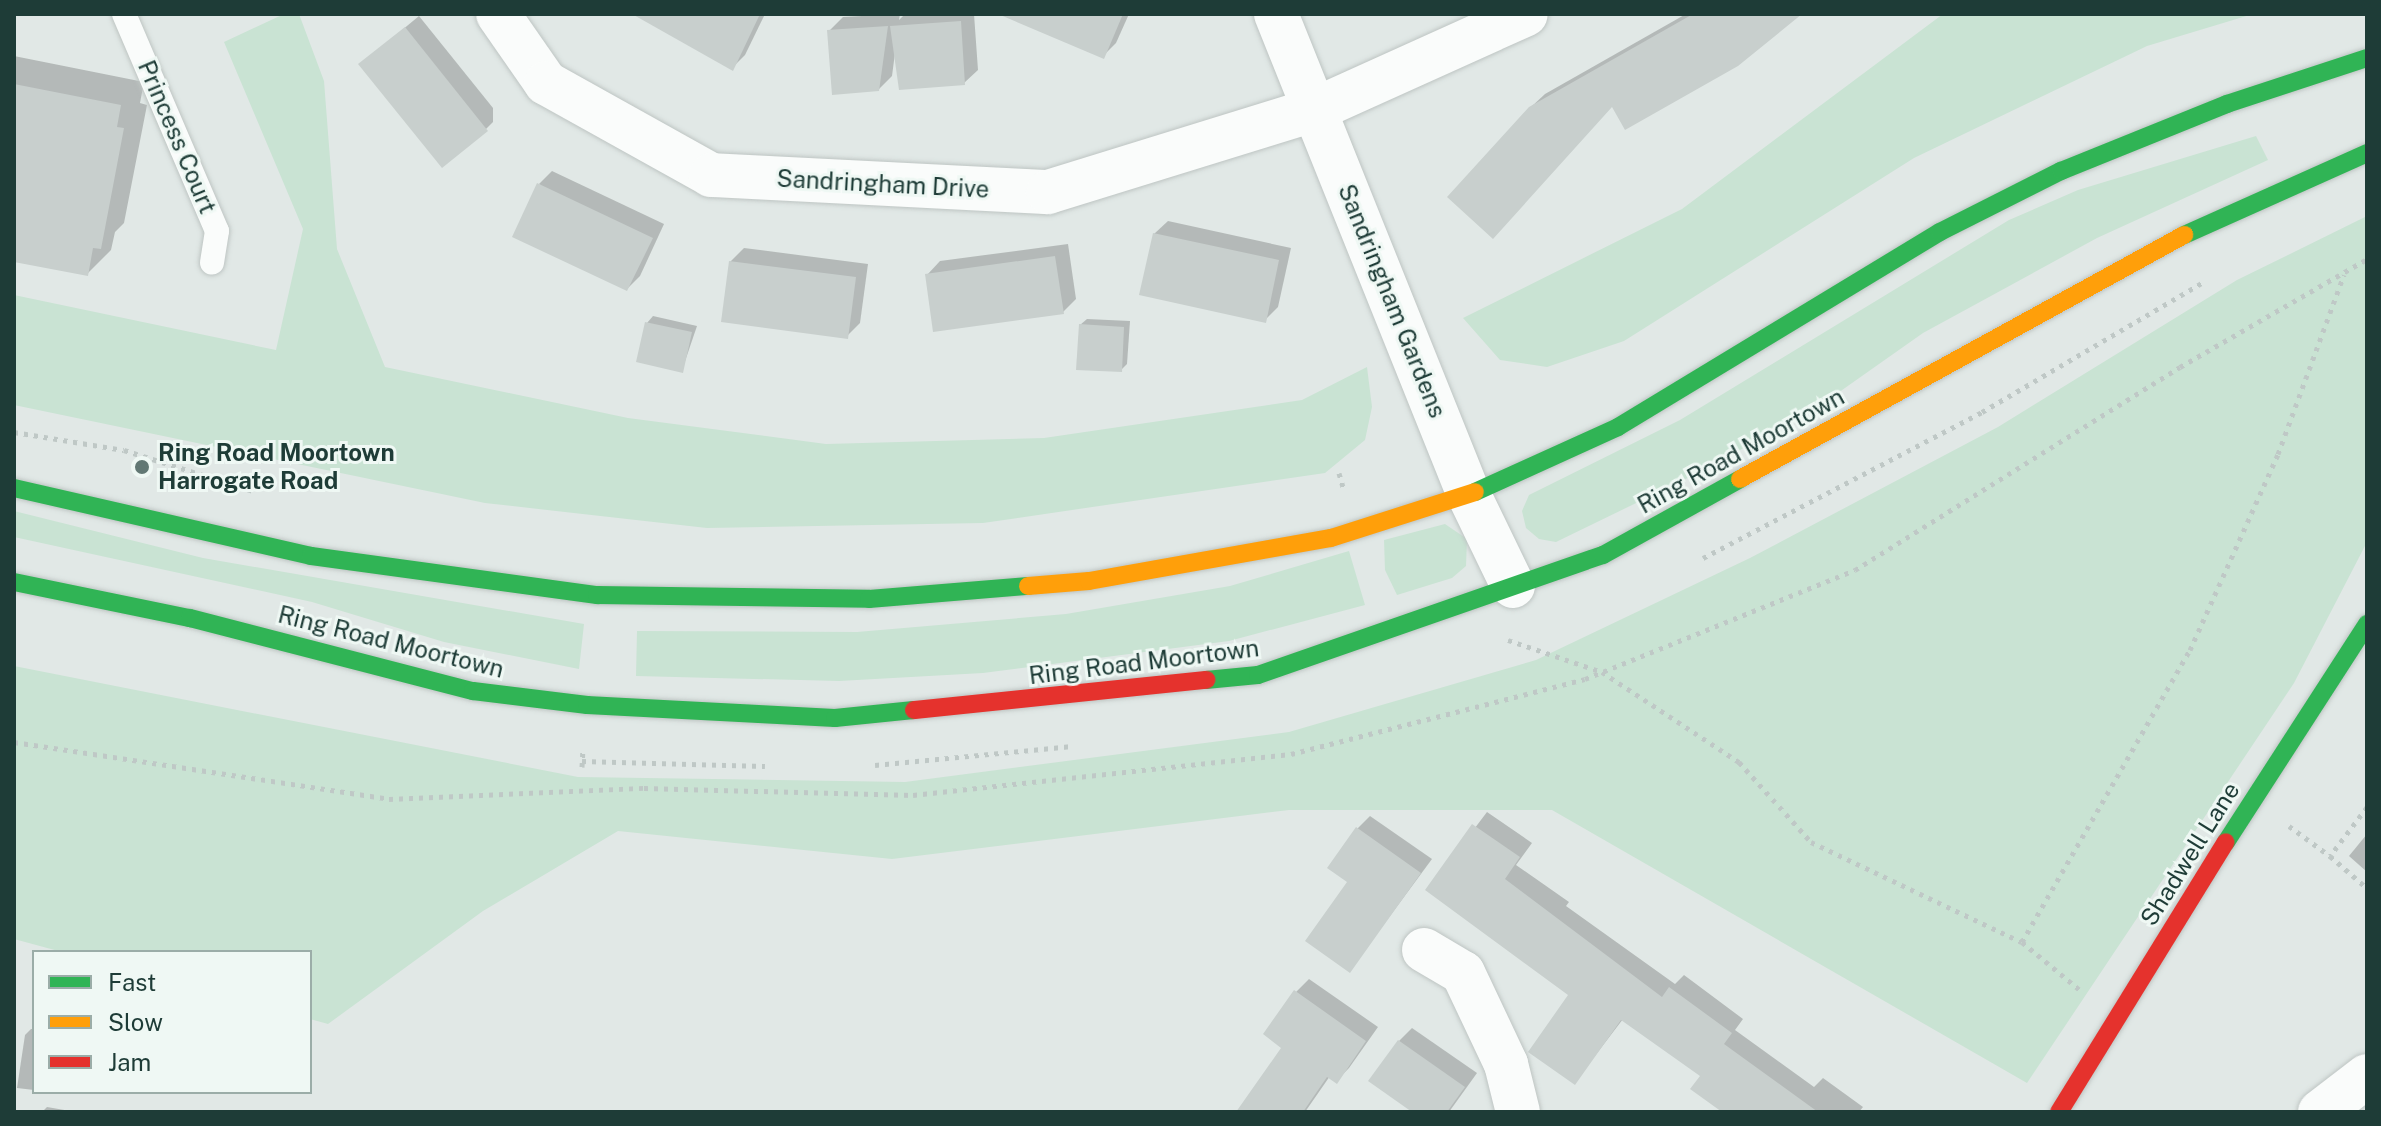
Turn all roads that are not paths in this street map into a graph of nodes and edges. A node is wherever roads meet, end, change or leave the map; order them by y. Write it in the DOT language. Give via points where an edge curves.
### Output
graph roads {
  1 [pos="124,14"];
  2 [pos="498,14"];
  3 [pos="1276,14"];
  4 [pos="1526,14"];
  5 [pos="2367,58"];
  6 [pos="1316,109"];
  7 [pos="2367,153"];
  8 [pos="212,263"];
  9 [pos="14,488"];
  10 [pos="1469,495"];
  11 [pos="14,582"];
  12 [pos="1502,590"];
  13 [pos="2367,624"];
  14 [pos="1424,950"];
  15 [pos="2367,1076"];
  16 [pos="1518,1112"];
  17 [pos="2059,1112"];
  18 [pos="2320,1112"];
  1 -- 8 [label="lane, Princess Court" via="217,231"];
  2 -- 6 [label="street, Sandringham Drive" via="546,83 711,175 1048,192"];
  3 -- 6 [label="street, Sandringham Gardens"];
  4 -- 6 [label="street, Sandringham Drive"];
  5 -- 10 [label="main road" via="2227,104 2061,171 1940,232 1618,427"];
  6 -- 10 [label="street, Sandringham Gardens"];
  7 -- 12 [label="main road, Ring Road Moortown" via="2173,240 1603,555"];
  9 -- 10 [label="main road" via="311,556 597,595 869,599 1089,581 1331,538"];
  10 -- 12 [label="street, Sandringham Gardens"];
  11 -- 12 [label="main road, Ring Road Moortown" via="190,618 473,691 587,705 835,718 1258,675"];
  13 -- 17 [label="main road, Shadwell Lane"];
  14 -- 16 [label="street" via="1463,973 1506,1064"];
  15 -- 18 [label="street"];
}
